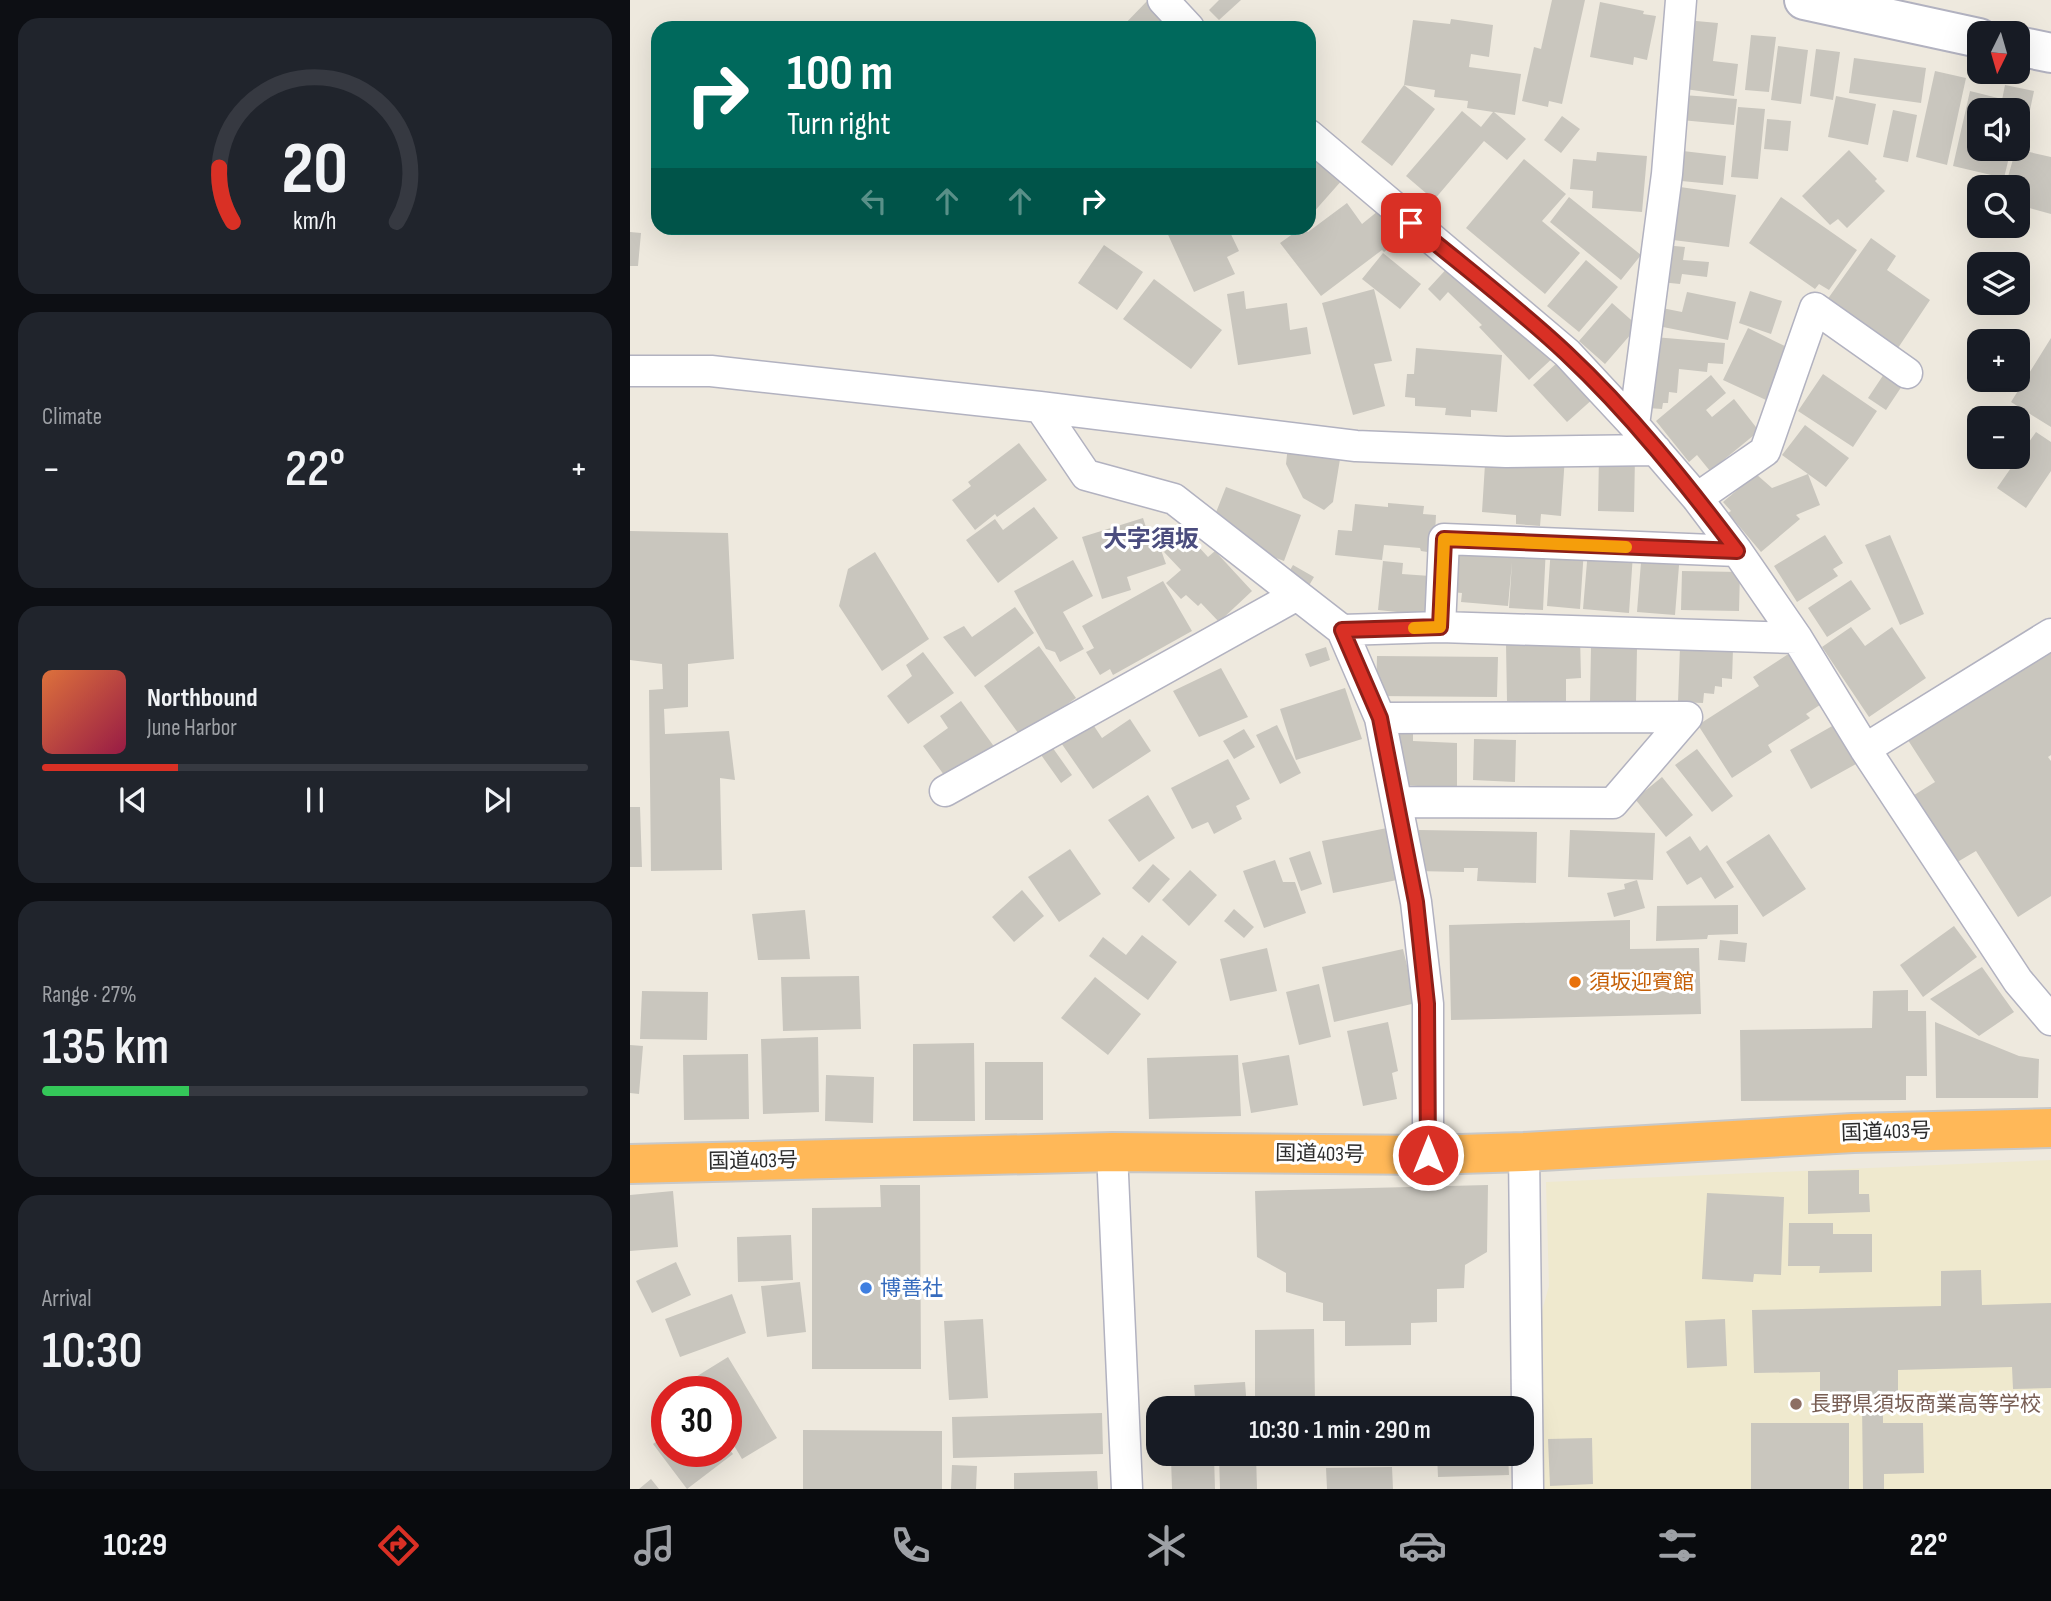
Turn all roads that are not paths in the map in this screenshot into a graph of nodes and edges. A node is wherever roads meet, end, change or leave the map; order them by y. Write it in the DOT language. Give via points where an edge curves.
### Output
graph roads {
  1 [pos="1163,0"];
  2 [pos="1681,0"];
  3 [pos="1804,0"];
  4 [pos="1182,21"];
  5 [pos="1967,35"];
  6 [pos="2030,49"];
  7 [pos="2051,53"];
  8 [pos="1316,141"];
  9 [pos="630,371"];
  10 [pos="1908,373"];
  11 [pos="1040,407"];
  12 [pos="1634,425"];
  13 [pos="1656,450"];
  14 [pos="1696,498"];
  15 [pos="1737,551"];
  16 [pos="1297,595"];
  17 [pos="1440,627"];
  18 [pos="1342,630"];
  19 [pos="2051,634"];
  20 [pos="1797,638"];
  21 [pos="1380,718"];
  22 [pos="1865,749"];
  23 [pos="944,791"];
  24 [pos="1397,802"];
  25 [pos="2051,1020"];
  26 [pos="2051,1128"];
  27 [pos="1112,1152"];
  28 [pos="1524,1152"];
  29 [pos="1428,1155"];
  30 [pos="630,1164"];
  31 [pos="1127,1489"];
  32 [pos="1528,1489"];
  1 -- 4 [label="street"];
  2 -- 12 [label="street" via="1667,174"];
  3 -- 5 [label="main road"];
  6 -- 7 [label="main road"];
  8 -- 12 [label="street" via="1566,354"];
  9 -- 11 [label="street" via="711,371"];
  10 -- 14 [label="street" via="1815,307 1765,451"];
  11 -- 13 [label="street" via="1356,446 1506,452"];
  11 -- 16 [label="street" via="1086,475 1174,499"];
  12 -- 13 [label="street"];
  13 -- 14 [label="street"];
  14 -- 15 [label="street"];
  15 -- 17 [label="street" via="1444,539"];
  15 -- 20 [label="street"];
  16 -- 18 [label="street"];
  16 -- 23 [label="street"];
  17 -- 18 [label="street"];
  17 -- 20 [label="street"];
  18 -- 21 [label="street"];
  19 -- 22 [label="street"];
  20 -- 22 [label="street"];
  21 -- 24 [label="street"];
  21 -- 24 [label="street" via="1687,717 1614,803"];
  22 -- 25 [label="street" via="2018,981"];
  24 -- 29 [label="street" via="1416,902 1427,1004"];
  26 -- 28 [label="highway, 国道403号" via="1853,1133"];
  27 -- 29 [label="highway, 国道403号"];
  27 -- 30 [label="highway, 国道403号"];
  27 -- 31 [label="street"];
  28 -- 29 [label="highway, 国道403号"];
  28 -- 32 [label="street"];
}
